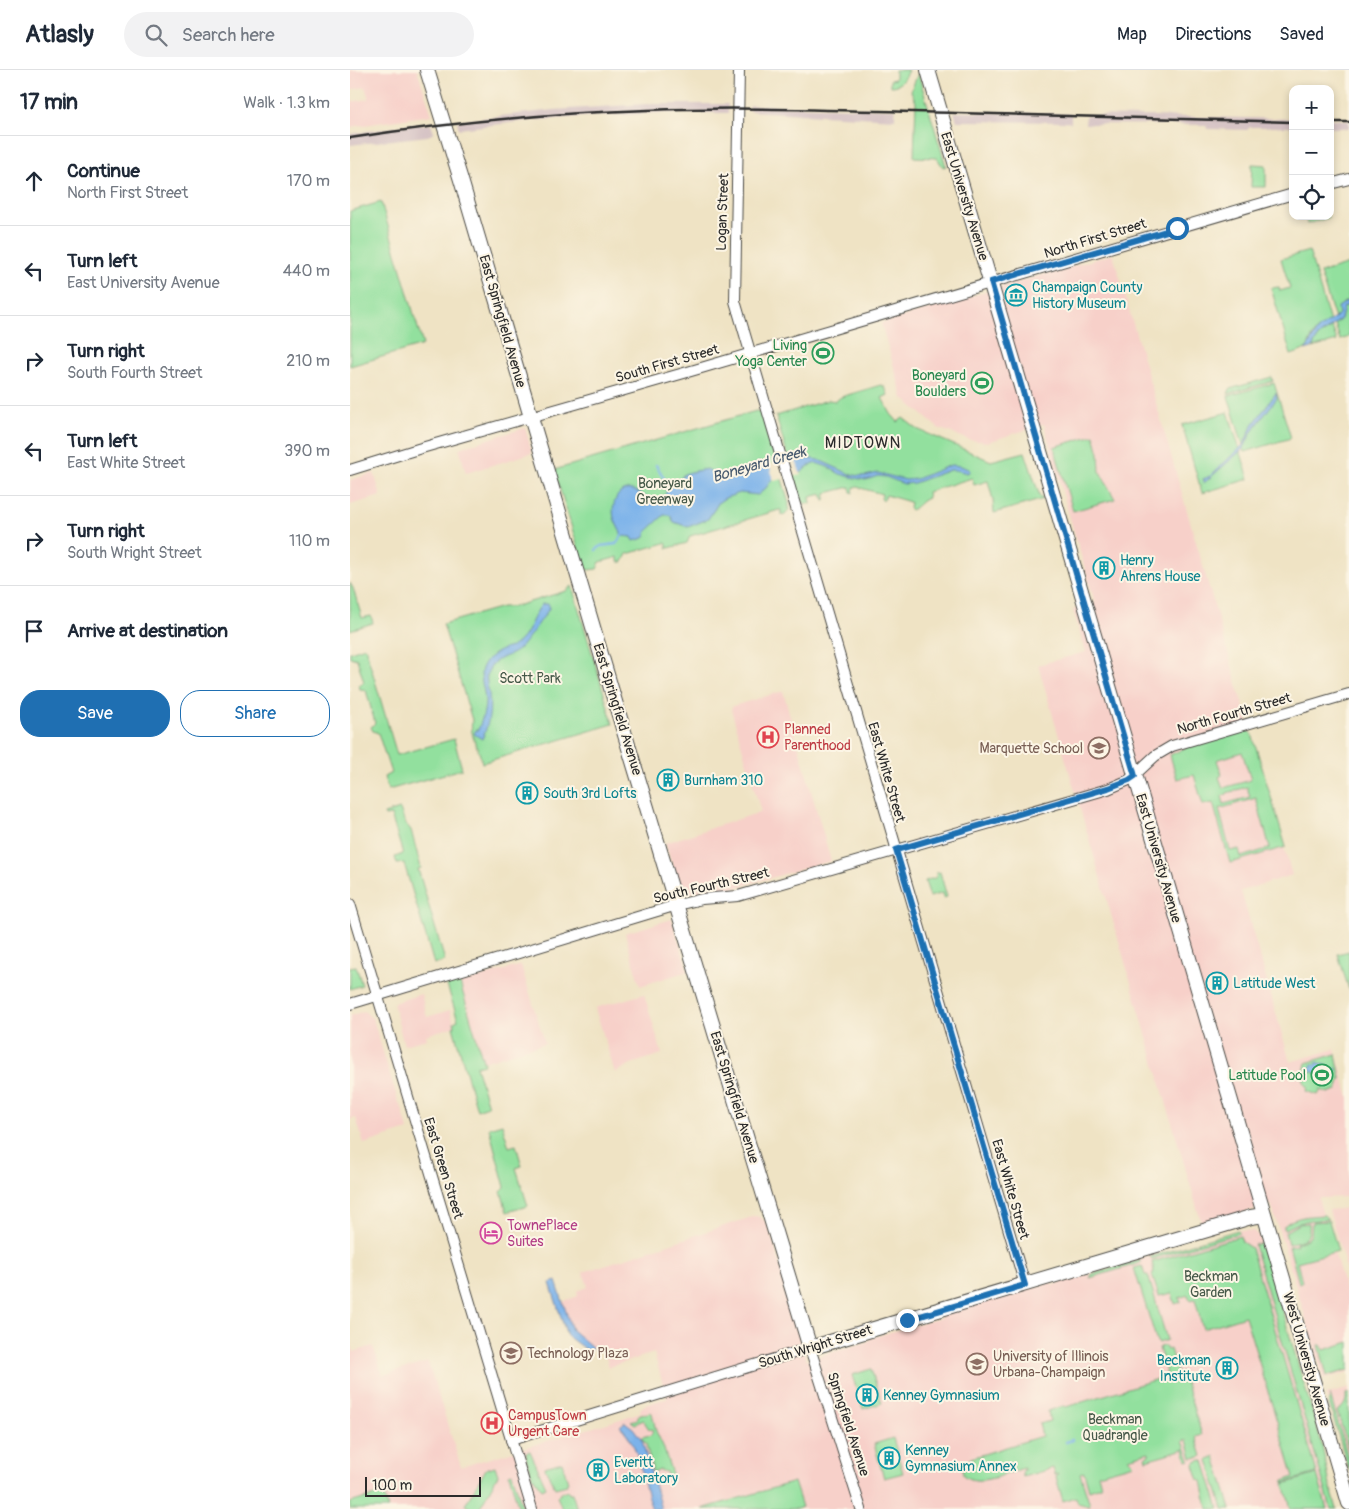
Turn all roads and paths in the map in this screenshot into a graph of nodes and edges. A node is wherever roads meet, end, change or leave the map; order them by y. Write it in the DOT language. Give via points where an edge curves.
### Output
graph roads {
  1 [pos="426,70"];
  2 [pos="739,70"];
  3 [pos="928,70"];
  4 [pos="1349,179"];
  5 [pos="1334,183"];
  6 [pos="1289,195"];
  7 [pos="991,282"];
  8 [pos="750,352"];
  9 [pos="531,416"];
  10 [pos="350,470"];
  11 [pos="1349,694"];
  12 [pos="1135,776"];
  13 [pos="896,850"];
  14 [pos="350,904"];
  15 [pos="677,905"];
  16 [pos="378,996"];
  17 [pos="350,1004"];
  18 [pos="1264,1215"];
  19 [pos="1025,1285"];
  20 [pos="810,1348"];
  21 [pos="511,1440"];
  22 [pos="1349,1503"];
  23 [pos="532,1509"];
  24 [pos="861,1509"];
  1 -- 9 [label="main road, East Springfield Avenue"];
  2 -- 8 [label="street, Logan Street" via="734,292"];
  3 -- 7 [label="main road, East University Avenue"];
  4 -- 5 [label="street"];
  6 -- 7 [label="street, North First Street"];
  7 -- 8 [label="street, South First Street"];
  7 -- 12 [label="main road, East University Avenue"];
  8 -- 9 [label="street, South First Street"];
  8 -- 13 [label="street, East White Street"];
  9 -- 10 [label="street, South First Street"];
  9 -- 15 [label="main road, East Springfield Avenue"];
  11 -- 12 [label="street, North Fourth Street" via="1172,746 1155,756"];
  12 -- 13 [label="street, South Fourth Street" via="1108,788"];
  12 -- 18 [label="main road, East University Avenue"];
  13 -- 15 [label="street, South Fourth Street" via="738,896"];
  13 -- 19 [label="street, East White Street"];
  14 -- 16 [label="street, East Green Street"];
  15 -- 16 [label="street, South Fourth Street"];
  15 -- 20 [label="main road, East Springfield Avenue"];
  16 -- 17 [label="street, South Fourth Street"];
  16 -- 21 [label="street, East Green Street"];
  18 -- 19 [label="main road, South Wright Street"];
  18 -- 22 [label="main road, West University Avenue"];
  19 -- 20 [label="main road, South Wright Street"];
  20 -- 21 [label="street, South Wright Street"];
  20 -- 24 [label="street, Springfield Avenue"];
  21 -- 23 [label="street, East Green Street"];
}
